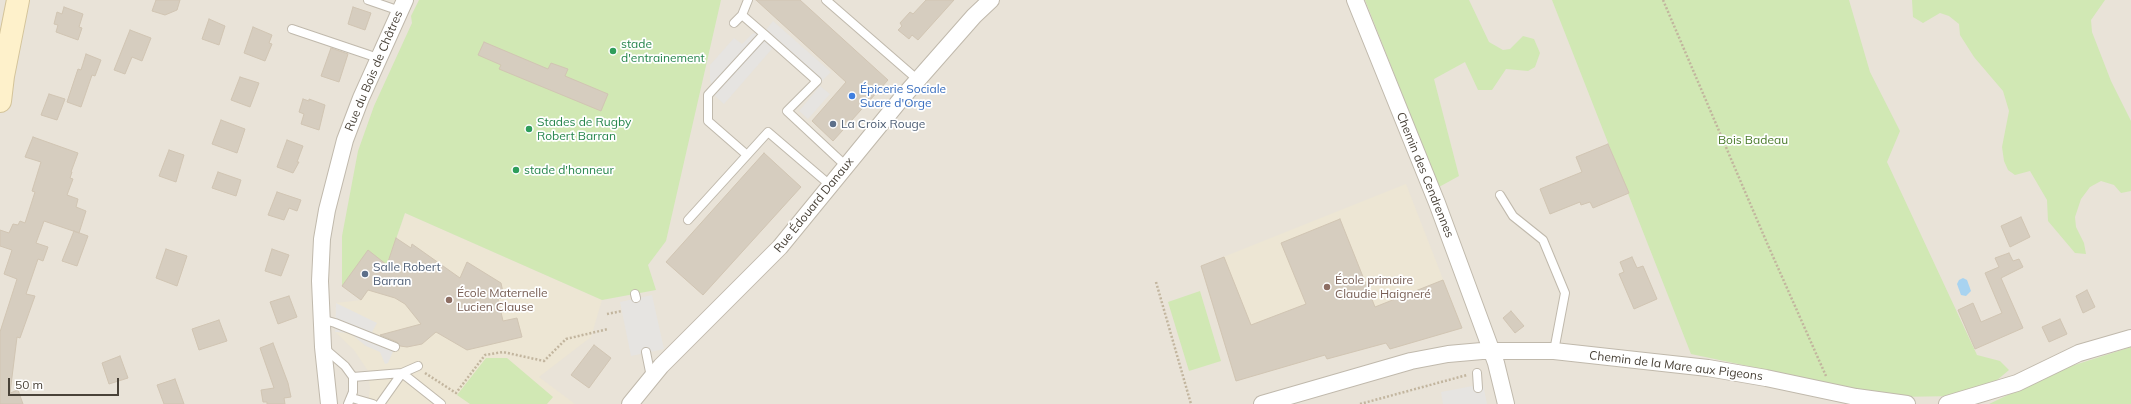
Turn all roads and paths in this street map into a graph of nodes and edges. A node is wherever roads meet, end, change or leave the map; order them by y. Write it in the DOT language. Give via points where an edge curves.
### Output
graph roads {
  1 [pos="18,0"];
  2 [pos="368,0"];
  3 [pos="748,0"];
  4 [pos="826,0"];
  5 [pos="990,0"];
  6 [pos="1355,0"];
  7 [pos="1664,0"];
  8 [pos="403,6"];
  9 [pos="742,15"];
  10 [pos="734,23"];
  11 [pos="292,29"];
  12 [pos="764,34"];
  13 [pos="378,58"];
  14 [pos="918,80"];
  15 [pos="0,101"];
  16 [pos="747,155"];
  17 [pos="846,166"];
  18 [pos="830,185"];
  19 [pos="1500,194"];
  20 [pos="688,220"];
  21 [pos="1156,282"];
  22 [pos="622,311"];
  23 [pos="608,314"];
  24 [pos="321,320"];
  25 [pos="608,329"];
  26 [pos="2131,338"];
  27 [pos="322,347"];
  28 [pos="394,347"];
  29 [pos="1554,351"];
  30 [pos="646,352"];
  31 [pos="1492,352"];
  32 [pos="418,366"];
  33 [pos="402,373"];
  34 [pos="1477,373"];
  35 [pos="353,377"];
  36 [pos="651,377"];
  37 [pos="1478,388"];
  38 [pos="1833,392"];
  39 [pos="350,401"];
  40 [pos="329,404"];
  41 [pos="373,404"];
  42 [pos="380,404"];
  43 [pos="441,404"];
  44 [pos="630,404"];
  45 [pos="1192,404"];
  46 [pos="1262,404"];
  47 [pos="1360,404"];
  48 [pos="1506,404"];
  49 [pos="1907,404"];
  50 [pos="1947,404"];
  1 -- 15 [label="main road"];
  2 -- 8 [label="lane"];
  3 -- 9 [label="lane"];
  4 -- 14 [label="lane"];
  5 -- 14 [label="street, Rue Édouard Danaux"];
  6 -- 31 [label="street, Chemin des Cendrennes" via="1438,203"];
  7 -- 38 [label="path"];
  8 -- 13 [label="street, Rue du Bois de Châtres"];
  9 -- 10 [label="lane"];
  9 -- 12 [label="lane"];
  11 -- 13 [label="lane"];
  12 -- 16 [label="lane" via="708,95 708,121"];
  12 -- 17 [label="lane" via="816,81 787,111"];
  13 -- 24 [label="street, Rue du Bois de Châtres" via="345,140 327,210 322,239"];
  14 -- 17 [label="street, Rue Édouard Danaux"];
  16 -- 18 [label="lane" via="768,132"];
  16 -- 20 [label="lane"];
  17 -- 18 [label="street, Rue Édouard Danaux"];
  18 -- 36 [label="street, Rue Édouard Danaux" via="780,247"];
  19 -- 29 [label="lane" via="1513,216 1543,240 1565,293"];
  21 -- 45 [label="path"];
  22 -- 23 [label="path"];
  24 -- 27 [label="street, Rue du Bois de Châtres"];
  24 -- 28 [label="lane" via="335,322"];
  25 -- 33 [label="path" via="566,339 544,361 503,352 485,354 456,393 421,370"];
  26 -- 50 [label="street" via="2079,353 2017,383"];
  27 -- 35 [label="lane" via="338,359"];
  27 -- 40 [label="street, Rue du Bois de Châtres"];
  29 -- 31 [label="street, Chemin de la Mare aux Pigeons"];
  29 -- 38 [label="street, Chemin de la Mare aux Pigeons" via="1708,368"];
  30 -- 36 [label="lane"];
  31 -- 46 [label="street, Chemin de la Mare aux Pigeons" via="1448,354 1411,361"];
  31 -- 48 [label="street, Chemin des Cendrennes"];
  32 -- 33 [label="lane"];
  33 -- 35 [label="lane"];
  33 -- 42 [label="lane"];
  33 -- 43 [label="lane"];
  34 -- 37 [label="lane"];
  34 -- 47 [label="path"];
  35 -- 39 [label="lane"];
  36 -- 44 [label="street, Rue Édouard Danaux"];
  38 -- 49 [label="street, Chemin de la Mare aux Pigeons"];
  39 -- 41 [label="lane"];
}
